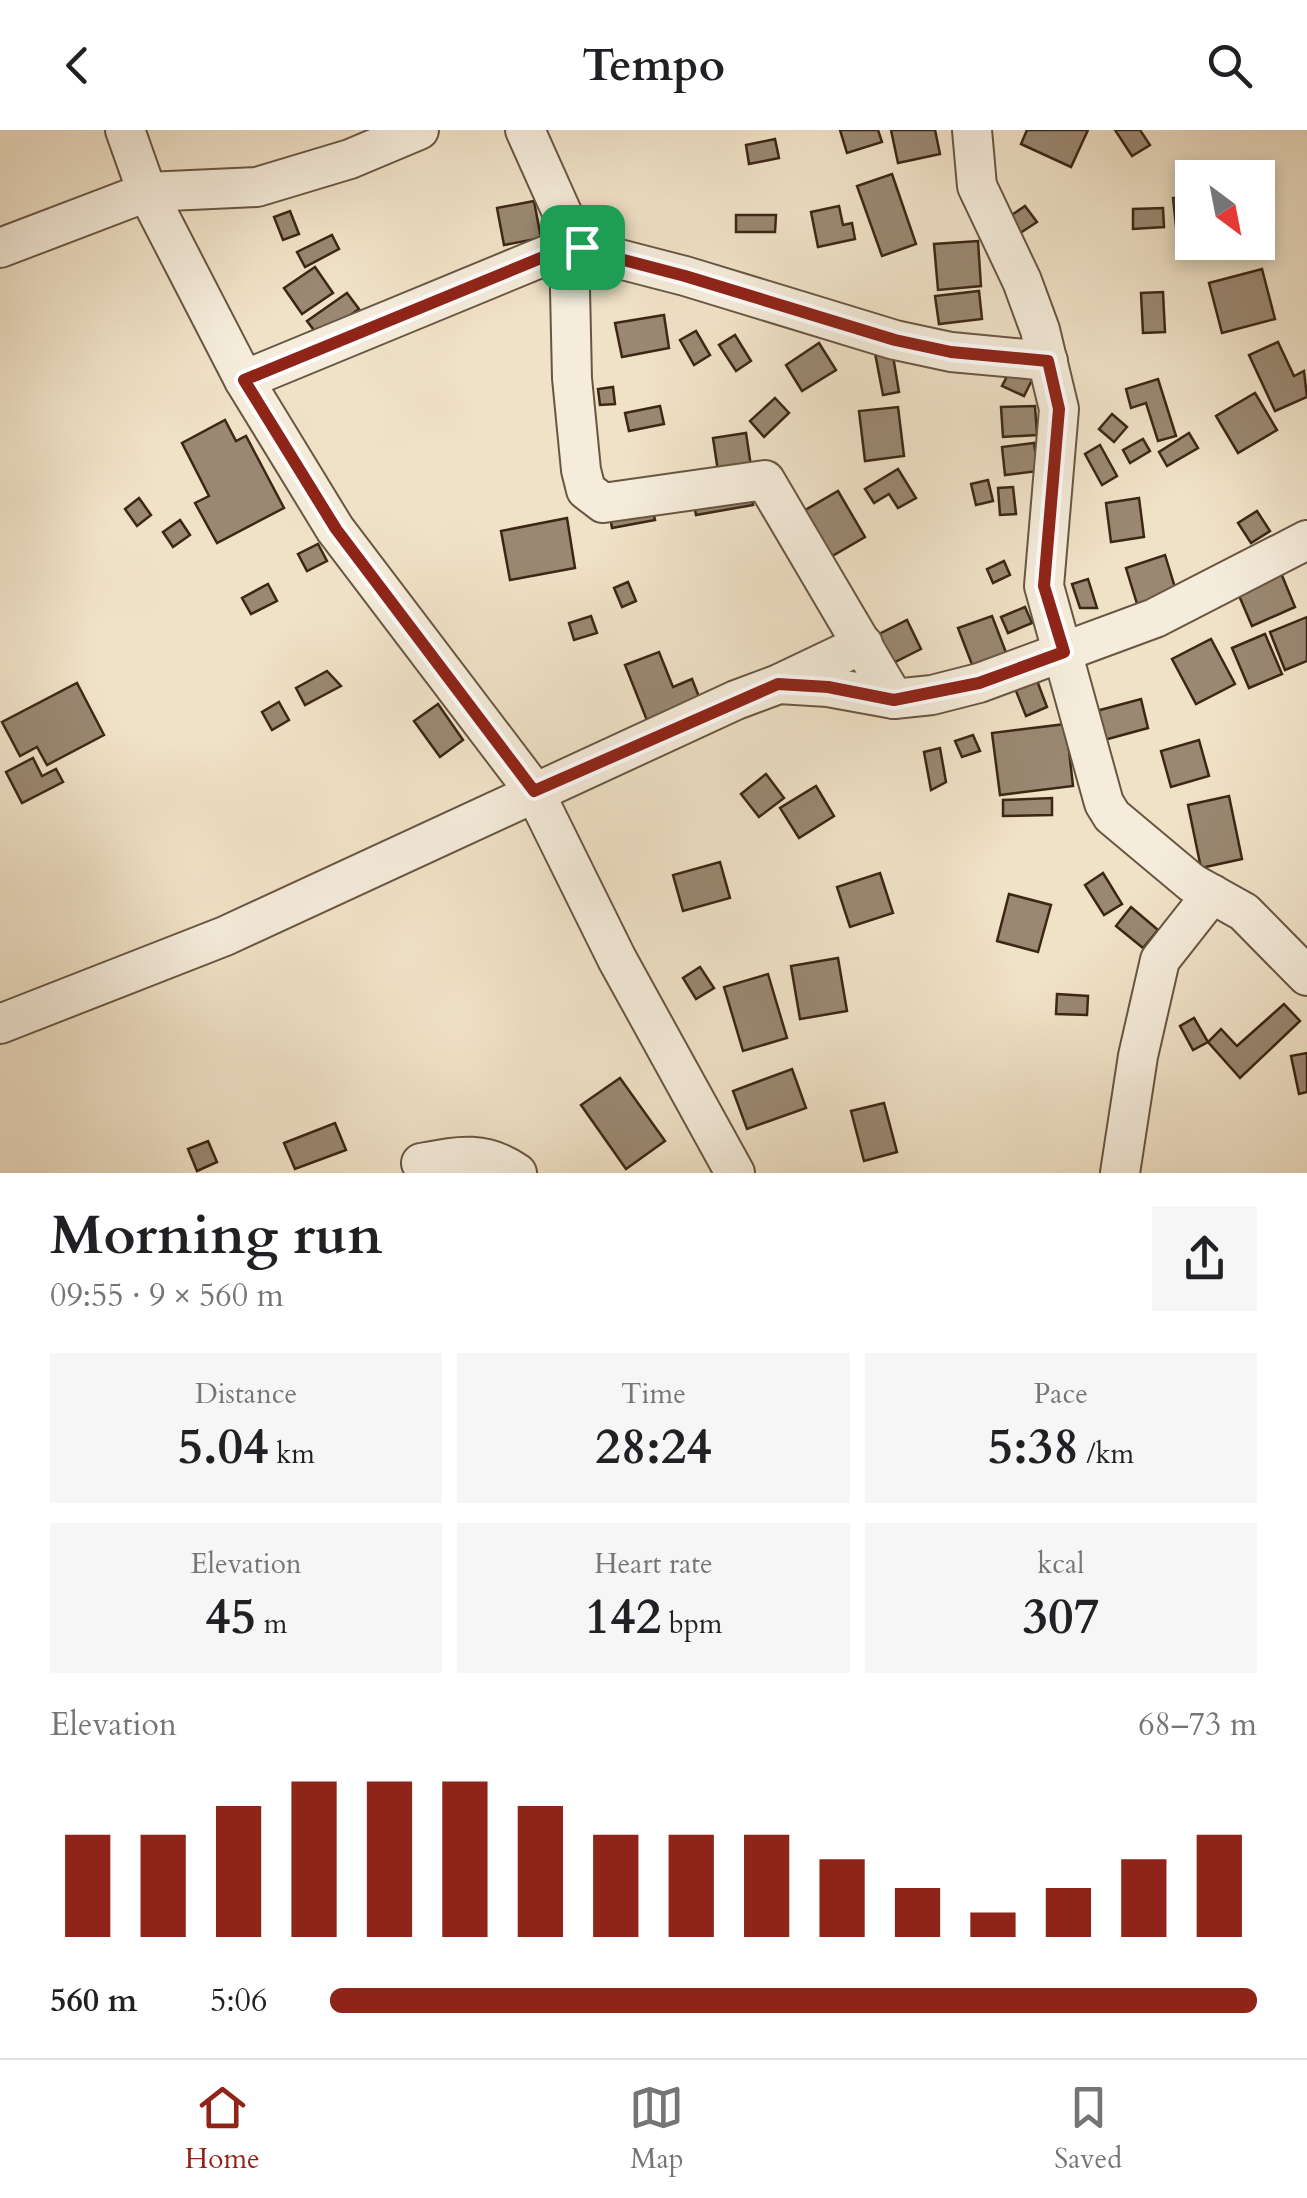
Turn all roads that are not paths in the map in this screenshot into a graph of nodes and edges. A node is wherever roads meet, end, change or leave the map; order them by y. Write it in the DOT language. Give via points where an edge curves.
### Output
graph roads {
  1 [pos="125,130"];
  2 [pos="419,130"];
  3 [pos="525,130"];
  4 [pos="972,130"];
  5 [pos="148,192"];
  6 [pos="570,246"];
  7 [pos="0,248"];
  8 [pos="1048,361"];
  9 [pos="244,380"];
  10 [pos="1307,540"];
  11 [pos="862,644"];
  12 [pos="1064,652"];
  13 [pos="778,684"];
  14 [pos="894,700"];
  15 [pos="534,791"];
  16 [pos="1212,894"];
  17 [pos="1307,976"];
  18 [pos="0,1024"];
  19 [pos="421,1163"];
  20 [pos="517,1173"];
  21 [pos="736,1173"];
  22 [pos="1120,1173"];
  1 -- 5 [label="street"];
  2 -- 5 [label="street" via="257,187"];
  3 -- 6 [label="street" via="554,188"];
  4 -- 8 [label="street" via="977,186 1022,281"];
  5 -- 7 [label="street"];
  5 -- 9 [label="street"];
  6 -- 8 [label="street" via="895,340"];
  6 -- 9 [label="street"];
  6 -- 11 [label="street" via="572,378 586,490 603,503 765,480"];
  8 -- 12 [label="street" via="1059,409 1044,586"];
  9 -- 15 [label="street" via="336,529"];
  10 -- 12 [label="street" via="1155,618"];
  11 -- 13 [label="street"];
  11 -- 14 [label="street"];
  12 -- 14 [label="street" via="979,683"];
  12 -- 16 [label="street" via="1104,803"];
  13 -- 14 [label="street"];
  13 -- 15 [label="street"];
  15 -- 18 [label="street" via="226,936"];
  15 -- 21 [label="street" via="617,959"];
  16 -- 17 [label="street" via="1244,912"];
  16 -- 22 [label="street" via="1160,960"];
  19 -- 20 [label="street" via="484,1155"];
}
